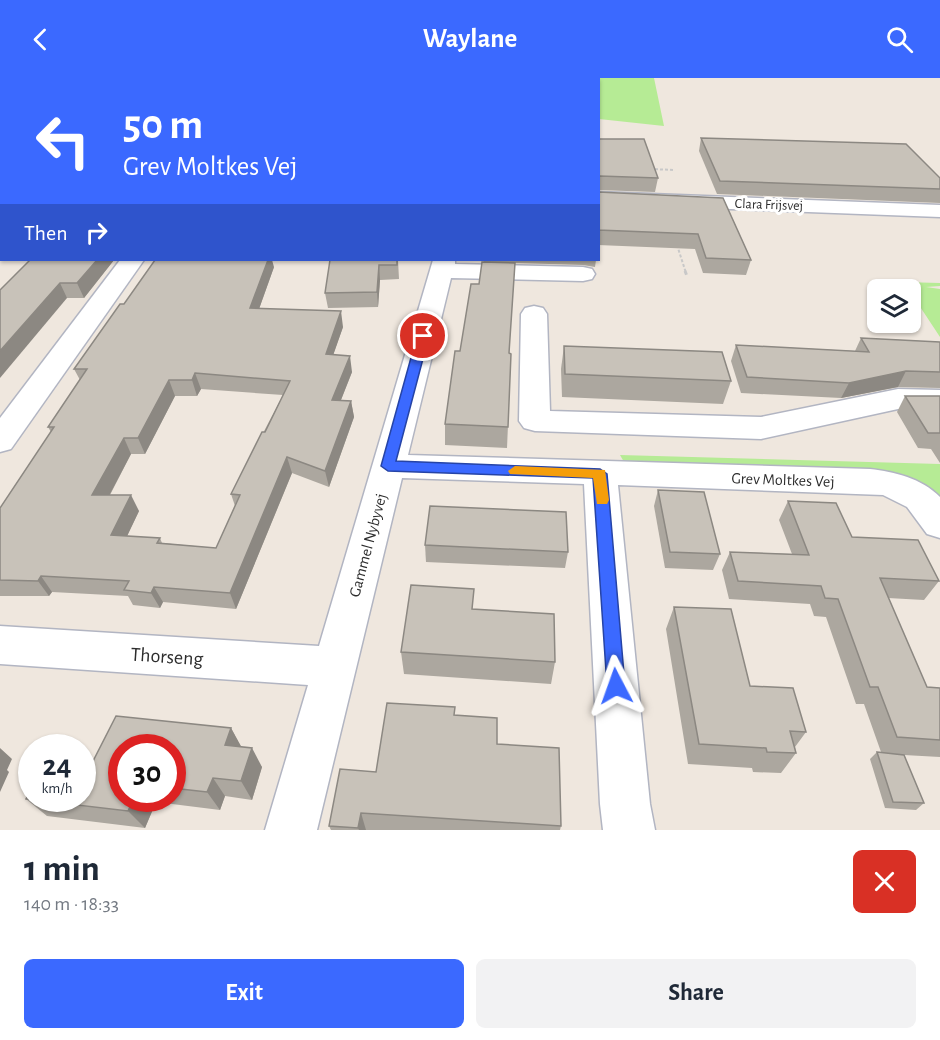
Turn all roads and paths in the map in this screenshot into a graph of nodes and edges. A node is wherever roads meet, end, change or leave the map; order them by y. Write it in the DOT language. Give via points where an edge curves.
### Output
graph roads {
  1 [pos="642,169"];
  2 [pos="675,170"];
  3 [pos="600,198"];
  4 [pos="663,201"];
  5 [pos="940,211"];
  6 [pos="131,261"];
  7 [pos="442,265"];
  8 [pos="583,274"];
  9 [pos="687,276"];
  10 [pos="534,314"];
  11 [pos="940,400"];
  12 [pos="598,424"];
  13 [pos="0,441"];
  14 [pos="388,466"];
  15 [pos="604,474"];
  16 [pos="940,524"];
  17 [pos="0,645"];
  18 [pos="334,667"];
  19 [pos="291,830"];
  20 [pos="629,830"];
  1 -- 2 [label="path"];
  3 -- 4 [label="street, Clara Frijsvej"];
  4 -- 5 [label="street, Clara Frijsvej"];
  4 -- 9 [label="path"];
  6 -- 13 [label="street"];
  7 -- 8 [label="street"];
  7 -- 14 [label="street, Gammel Nybyvej"];
  10 -- 12 [label="street" via="535,421"];
  11 -- 12 [label="street" via="898,399 761,428"];
  12 -- 15 [label="street"];
  14 -- 15 [label="street, Grev Moltkes Vej"];
  14 -- 18 [label="street, Gammel Nybyvej"];
  15 -- 16 [label="street, Grev Moltkes Vej" via="891,484 926,502"];
  15 -- 20 [label="street"];
  17 -- 18 [label="street, Thorseng"];
  18 -- 19 [label="street, Gammel Nybyvej"];
}
